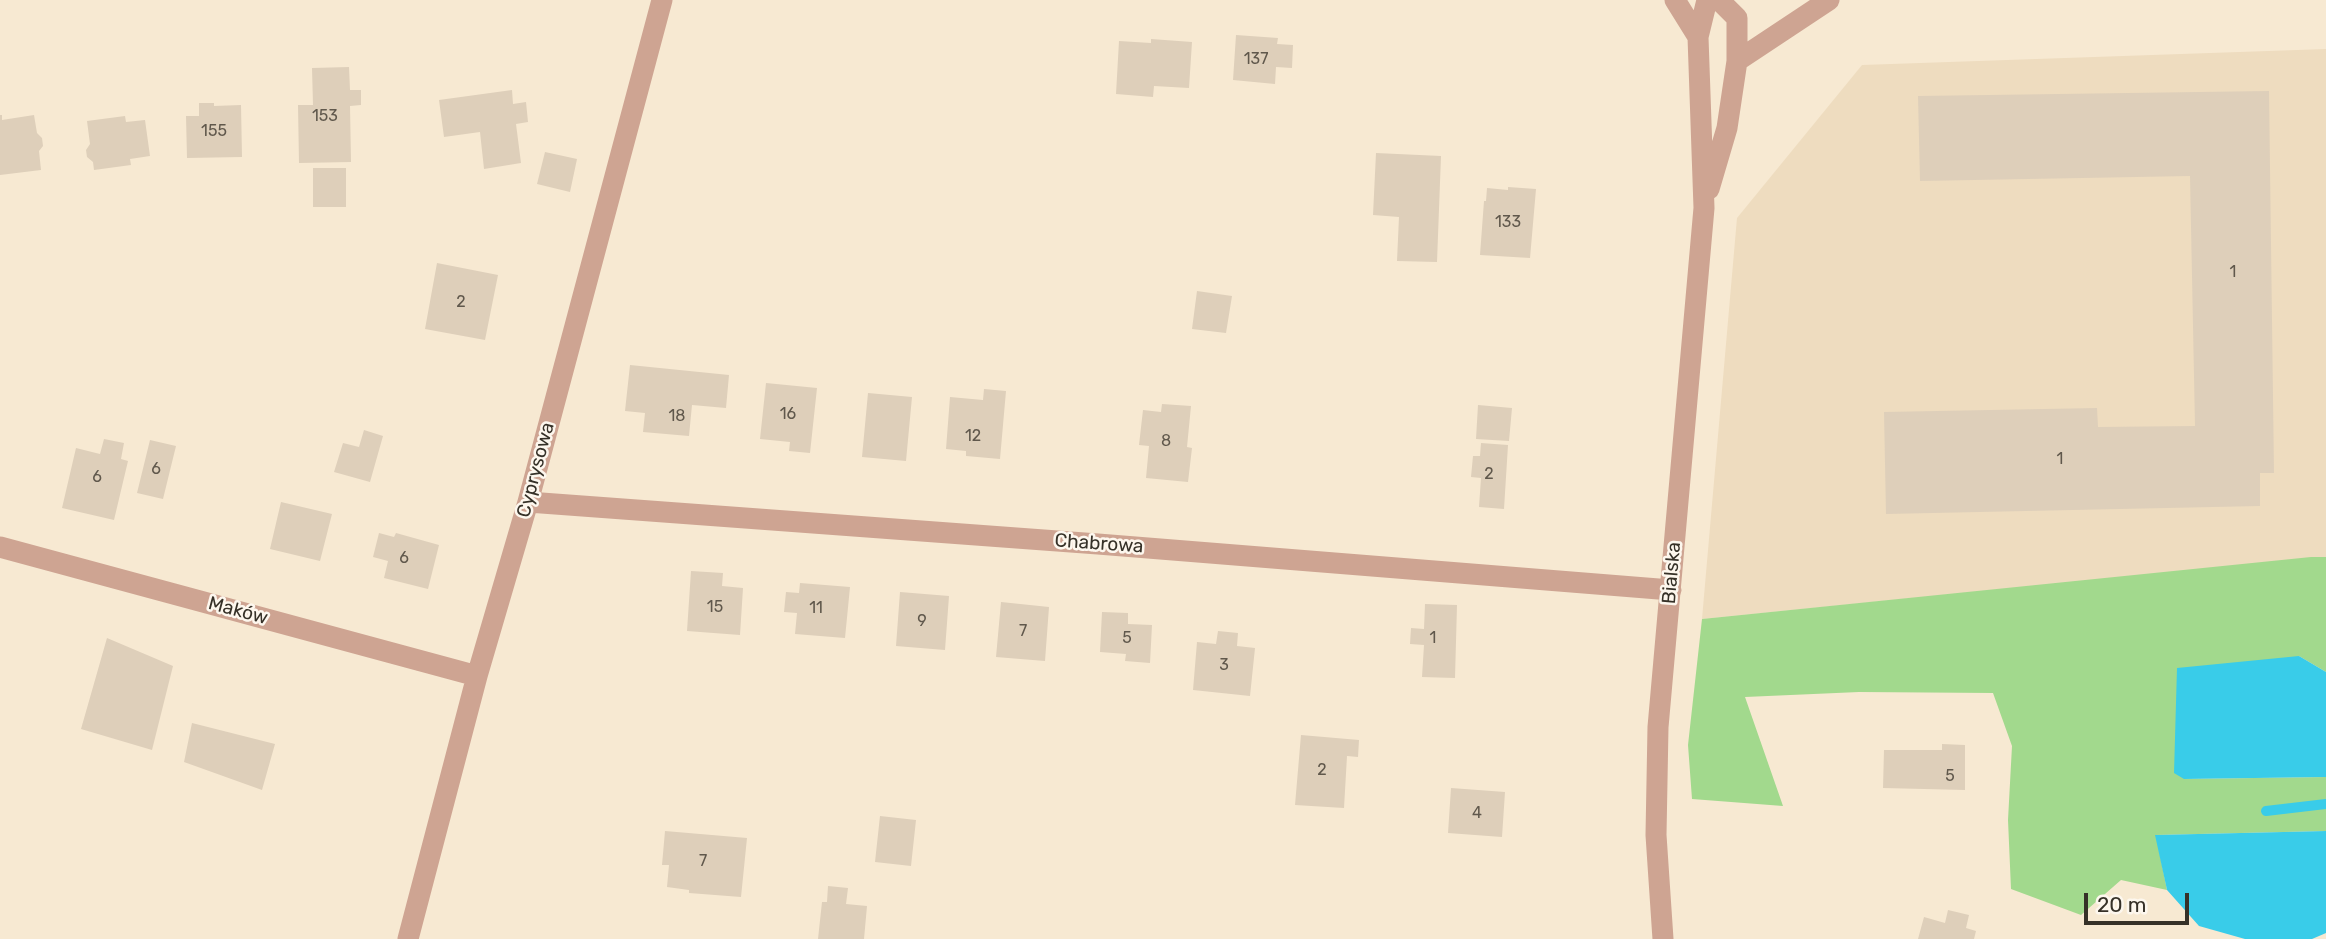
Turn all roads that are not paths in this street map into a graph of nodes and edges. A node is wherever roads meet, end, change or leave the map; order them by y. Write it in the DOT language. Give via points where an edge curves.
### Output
graph roads {
  1 [pos="662,0"];
  2 [pos="1675,0"];
  3 [pos="1707,0"];
  4 [pos="1719,0"];
  5 [pos="1829,0"];
  6 [pos="1698,37"];
  7 [pos="1737,61"];
  8 [pos="1704,208"];
  9 [pos="528,502"];
  10 [pos="0,547"];
  11 [pos="1671,590"];
  12 [pos="477,676"];
  13 [pos="408,939"];
  14 [pos="1663,939"];
  1 -- 9 [label="street, Cyprysowa"];
  2 -- 6 [label="street, Bialska"];
  3 -- 6 [label="street, Bialska"];
  4 -- 7 [label="street, Bialska" via="1737,18"];
  5 -- 7 [label="street"];
  6 -- 8 [label="street, Bialska"];
  7 -- 8 [label="street, Bialska" via="1727,128"];
  8 -- 11 [label="street, Bialska"];
  9 -- 11 [label="street, Chabrowa"];
  9 -- 12 [label="street, Cyprysowa"];
  10 -- 12 [label="street, Maków"];
  11 -- 14 [label="street, Bialska" via="1658,741 1656,835"];
  12 -- 13 [label="street, Cyprysowa"];
}
